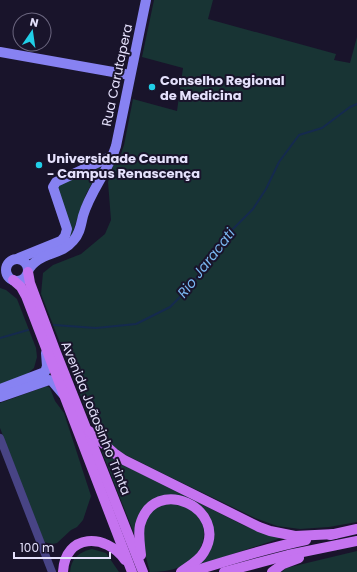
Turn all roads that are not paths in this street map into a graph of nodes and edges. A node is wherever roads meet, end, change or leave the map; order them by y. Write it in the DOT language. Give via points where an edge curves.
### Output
graph roads {
  1 [pos="146,0"];
  2 [pos="0,52"];
  3 [pos="130,75"];
  4 [pos="112,156"];
  5 [pos="10,261"];
  6 [pos="28,272"];
  7 [pos="0,278"];
  8 [pos="13,280"];
  9 [pos="46,348"];
  10 [pos="0,389"];
  11 [pos="64,395"];
  12 [pos="0,397"];
  13 [pos="86,429"];
  14 [pos="0,438"];
  15 [pos="357,529"];
  16 [pos="335,534"];
  17 [pos="357,541"];
  18 [pos="345,544"];
  19 [pos="137,571"];
  20 [pos="52,572"];
  21 [pos="63,572"];
  22 [pos="181,572"];
  23 [pos="191,572"];
  24 [pos="224,572"];
  25 [pos="272,572"];
  1 -- 3 [label="main road, Rua Carutapera"];
  2 -- 3 [label="main road"];
  3 -- 4 [label="main road, Rua Carutapera"];
  4 -- 5 [label="main road" via="54,183 66,234 61,241"];
  4 -- 6 [label="main road, Rua Carutapera" via="89,199 73,242 38,260"];
  5 -- 6 [label="main road" via="24,261"];
  5 -- 8 [label="main road" via="6,270"];
  6 -- 8 [label="main road" via="22,280"];
  6 -- 13 [label="main road, Avenida Joãosinho Trinta"];
  7 -- 8 [label="main road"];
  8 -- 9 [label="main road, Avenida Joãosinho Trinta" via="23,291"];
  9 -- 10 [label="main road" via="48,366 45,372"];
  9 -- 11 [label="main road, Avenida Joãosinho Trinta"];
  11 -- 12 [label="main road" via="49,380"];
  11 -- 19 [label="main road, Avenida Joãosinho Trinta"];
  13 -- 16 [label="main road" via="124,460 259,527 294,536"];
  13 -- 19 [label="main road, Avenida Joãosinho Trinta"];
  14 -- 20 [label="street"];
  15 -- 16 [label="main road"];
  16 -- 23 [label="main road" via="281,546"];
  17 -- 18 [label="main road"];
  18 -- 24 [label="main road" via="288,555"];
  18 -- 25 [label="main road" via="288,562"];
  19 -- 21 [label="main road" via="108,544 94,541 83,542 73,548 65,559"];
  19 -- 22 [label="main road" via="140,526 144,516 150,507 174,498 193,505 204,516 208,529 204,552"];
}
